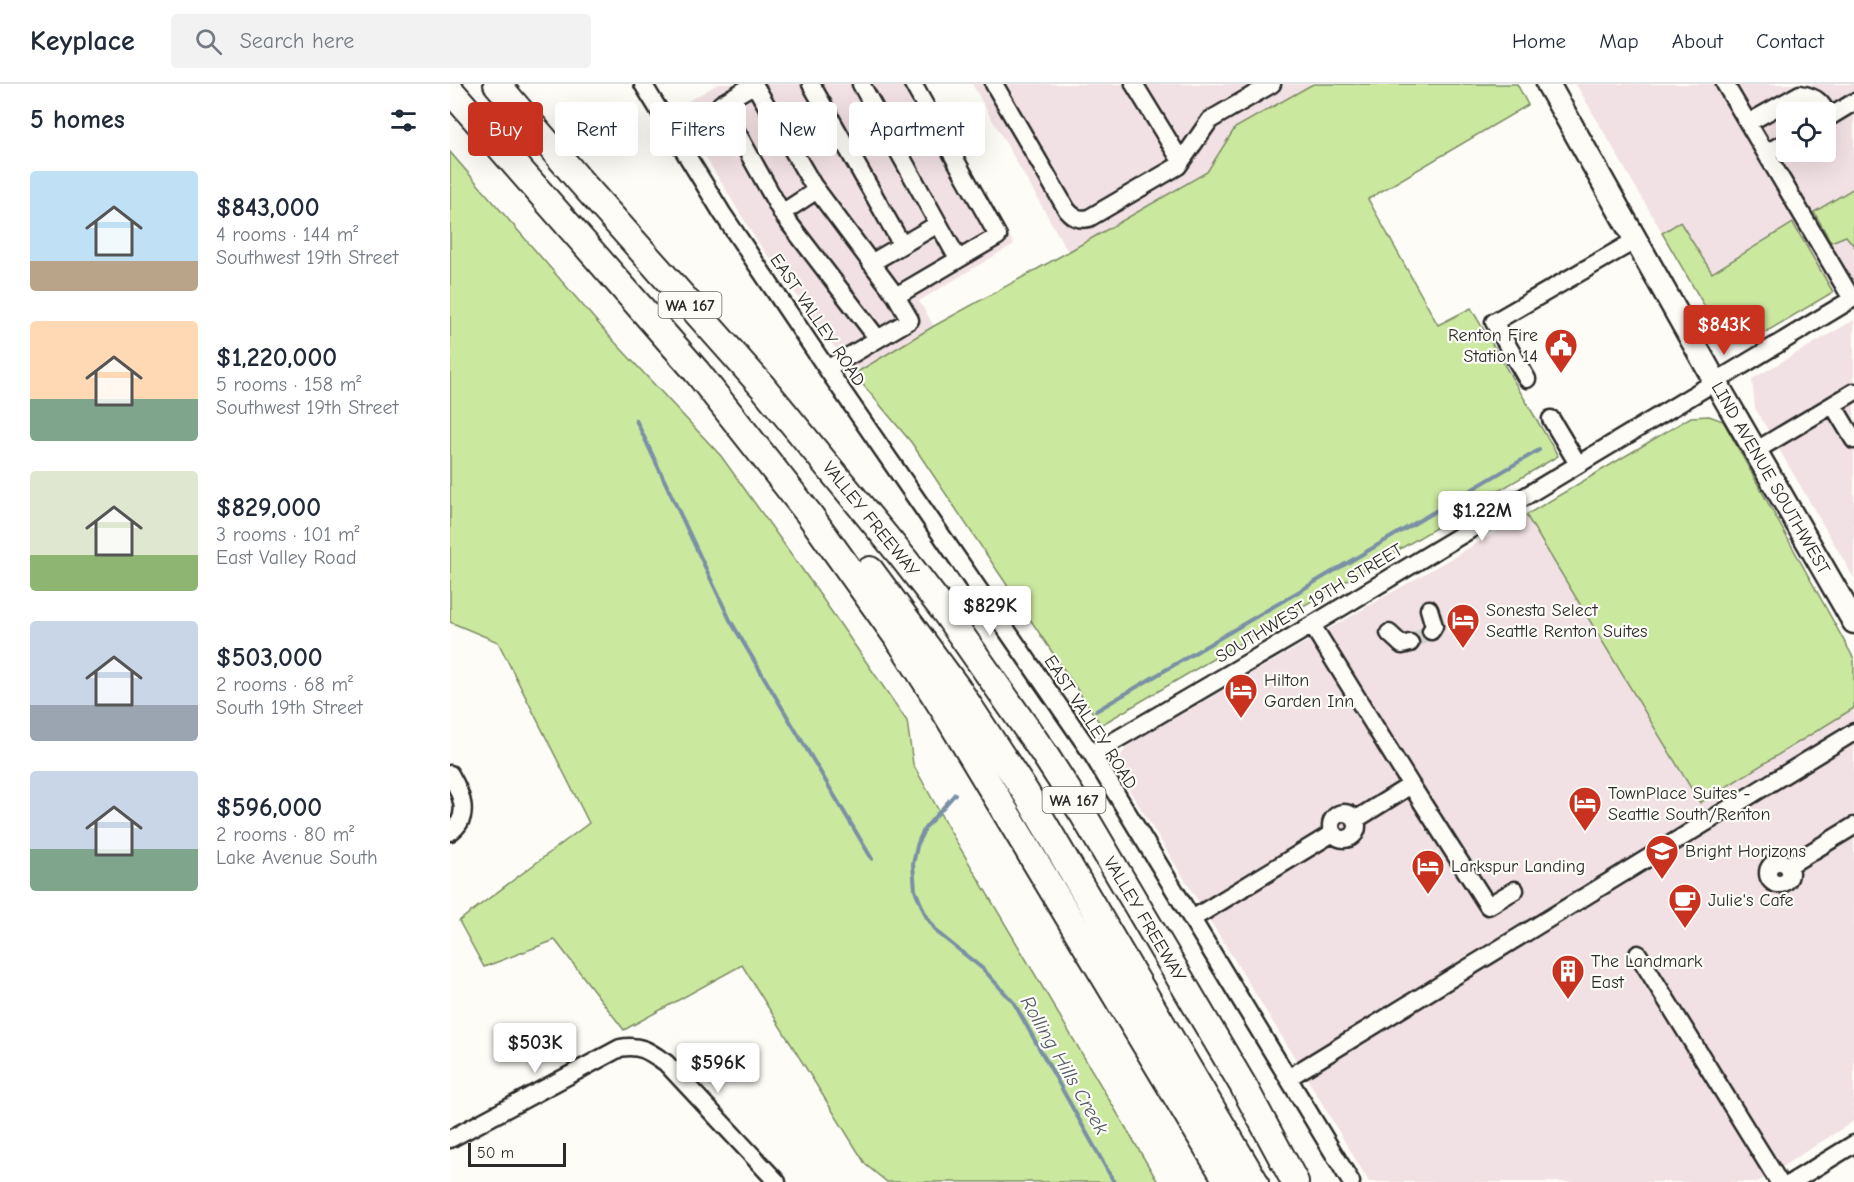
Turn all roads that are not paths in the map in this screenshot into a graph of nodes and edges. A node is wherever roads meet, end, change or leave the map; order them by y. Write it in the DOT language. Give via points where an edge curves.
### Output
graph roads {
  1 [pos="497,84"];
  2 [pos="643,84"];
  3 [pos="754,84"];
  4 [pos="811,84"];
  5 [pos="861,84"];
  6 [pos="913,84"];
  7 [pos="994,84"];
  8 [pos="1134,84"];
  9 [pos="1272,84"];
  10 [pos="1548,84"];
  11 [pos="1725,84"];
  12 [pos="450,90"];
  13 [pos="654,102"];
  14 [pos="724,102"];
  15 [pos="1784,102"];
  16 [pos="1820,102"];
  17 [pos="1854,102"];
  18 [pos="1776,107"];
  19 [pos="1836,112"];
  20 [pos="1748,123"];
  21 [pos="1776,147"];
  22 [pos="746,148"];
  23 [pos="1766,153"];
  24 [pos="686,156"];
  25 [pos="1181,161"];
  26 [pos="817,190"];
  27 [pos="783,213"];
  28 [pos="938,224"];
  29 [pos="1636,240"];
  30 [pos="902,244"];
  31 [pos="958,259"];
  32 [pos="871,263"];
  33 [pos="896,296"];
  34 [pos="1853,299"];
  35 [pos="878,339"];
  36 [pos="827,369"];
  37 [pos="698,372"];
  38 [pos="1527,380"];
  39 [pos="1715,381"];
  40 [pos="1854,392"];
  41 [pos="1833,405"];
  42 [pos="1551,419"];
  43 [pos="1854,440"];
  44 [pos="1755,451"];
  45 [pos="1578,464"];
  46 [pos="879,529"];
  47 [pos="1429,609"];
  48 [pos="1854,622"];
  49 [pos="1312,625"];
  50 [pos="1431,631"];
  51 [pos="1389,633"];
  52 [pos="1410,644"];
  53 [pos="1854,732"];
  54 [pos="1092,754"];
  55 [pos="450,774"];
  56 [pos="1411,785"];
  57 [pos="1854,826"];
  58 [pos="455,827"];
  59 [pos="1788,866"];
  60 [pos="1515,890"];
  61 [pos="1192,920"];
  62 [pos="1638,954"];
  63 [pos="1094,961"];
  64 [pos="1288,1078"];
  65 [pos="1244,1087"];
  66 [pos="450,1138"];
  67 [pos="1852,1151"];
  68 [pos="1274,1181"];
  69 [pos="777,1182"];
  70 [pos="1215,1182"];
  71 [pos="1228,1182"];
  72 [pos="1312,1182"];
  73 [pos="1351,1182"];
  74 [pos="1779,1182"];
  75 [pos="1792,1182"];
  1 -- 46 [label="highway, VALLEY FREEWAY / WA 167" via="762,386"];
  2 -- 13 [label="street, EAST VALLEY ROAD"];
  3 -- 14 [label="street"];
  3 -- 26 [label="street"];
  4 -- 30 [label="street"];
  5 -- 28 [label="street"];
  6 -- 31 [label="street" via="998,236"];
  7 -- 25 [label="street" via="1067,210 1081,220"];
  8 -- 25 [label="street"];
  9 -- 25 [label="street" via="1210,120"];
  10 -- 29 [label="main road, LIND AVENUE SOUTHWEST"];
  11 -- 20 [label="street"];
  12 -- 37 [label="highway, WA 167"];
  15 -- 16 [label="street" via="1800,93"];
  17 -- 19 [label="street"];
  18 -- 20 [label="street"];
  20 -- 23 [label="street"];
  21 -- 23 [label="street"];
  22 -- 27 [label="street"];
  23 -- 34 [label="street"];
  24 -- 36 [label="street, EAST VALLEY ROAD"];
  26 -- 27 [label="street"];
  26 -- 32 [label="street"];
  27 -- 35 [label="street"];
  28 -- 30 [label="street"];
  28 -- 31 [label="street"];
  29 -- 38 [label="street" via="1494,322"];
  29 -- 39 [label="main road, LIND AVENUE SOUTHWEST"];
  30 -- 32 [label="street"];
  31 -- 33 [label="street"];
  32 -- 33 [label="street"];
  33 -- 35 [label="street" via="910,320"];
  34 -- 39 [label="street, SOUTHWEST 19TH STREET"];
  35 -- 36 [label="street"];
  36 -- 54 [label="street, EAST VALLEY ROAD"];
  37 -- 63 [label="highway, WA 167" via="809,514 902,644"];
  37 -- 68 [label="highway" via="718,382 771,445 877,578 957,688"];
  39 -- 44 [label="main road, LIND AVENUE SOUTHWEST"];
  39 -- 45 [label="street, SOUTHWEST 19TH STREET"];
  40 -- 41 [label="street"];
  41 -- 43 [label="street"];
  41 -- 44 [label="street"];
  42 -- 45 [label="street"];
  44 -- 48 [label="main road, LIND AVENUE SOUTHWEST"];
  45 -- 49 [label="street, SOUTHWEST 19TH STREET"];
  46 -- 65 [label="highway, VALLEY FREEWAY / WA 167" via="945,612 1043,752"];
  46 -- 68 [label="highway" via="906,588 1002,725"];
  47 -- 50 [label="street" via="1434,626"];
  49 -- 54 [label="street, SOUTHWEST 19TH STREET"];
  49 -- 56 [label="street"];
  51 -- 52 [label="street" via="1402,645"];
  53 -- 64 [label="street"];
  54 -- 61 [label="street, EAST VALLEY ROAD"];
  55 -- 58 [label="street" via="464,812"];
  56 -- 60 [label="street" via="1488,906"];
  56 -- 61 [label="street" via="1355,820 1345,813 1337,815 1331,825 1333,833"];
  57 -- 59 [label="street"];
  61 -- 64 [label="street, EAST VALLEY ROAD"];
  62 -- 74 [label="street"];
  63 -- 70 [label="highway" via="1107,993"];
  63 -- 71 [label="highway, WA 167"];
  64 -- 73 [label="street, EAST VALLEY ROAD"];
  65 -- 68 [label="highway, VALLEY FREEWAY / WA 167"];
  65 -- 72 [label="highway" via="1273,1119"];
  66 -- 69 [label="street" via="620,1048 633,1046 666,1063"];
  67 -- 75 [label="street"];
}
